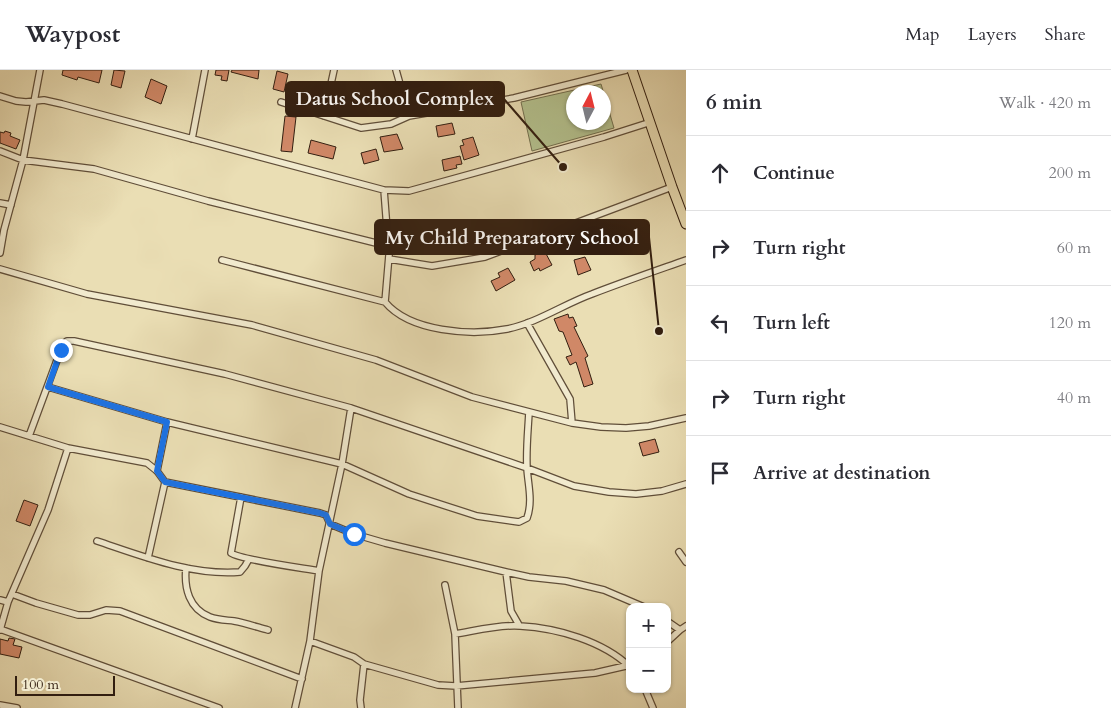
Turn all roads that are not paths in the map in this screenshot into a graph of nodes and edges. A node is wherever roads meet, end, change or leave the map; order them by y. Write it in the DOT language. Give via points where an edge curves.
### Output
graph roads {
  1 [pos="40,70"];
  2 [pos="205,70"];
  3 [pos="334,70"];
  4 [pos="396,70"];
  5 [pos="626,70"];
  6 [pos="632,70"];
  7 [pos="0,96"];
  8 [pos="34,101"];
  9 [pos="281,102"];
  10 [pos="324,116"];
  11 [pos="409,116"];
  12 [pos="651,122"];
  13 [pos="192,139"];
  14 [pos="0,151"];
  15 [pos="23,160"];
  16 [pos="672,187"];
  17 [pos="384,190"];
  18 [pos="0,203"];
  19 [pos="11,205"];
  20 [pos="684,210"];
  21 [pos="686,224"];
  22 [pos="388,246"];
  23 [pos="0,253"];
  24 [pos="389,259"];
  25 [pos="222,260"];
  26 [pos="686,260"];
  27 [pos="0,269"];
  28 [pos="385,302"];
  29 [pos="527,323"];
  30 [pos="48,387"];
  31 [pos="351,408"];
  32 [pos="529,412"];
  33 [pos="686,418"];
  34 [pos="167,422"];
  35 [pos="572,423"];
  36 [pos="0,427"];
  37 [pos="29,436"];
  38 [pos="68,448"];
  39 [pos="342,464"];
  40 [pos="527,468"];
  41 [pos="157,471"];
  42 [pos="165,482"];
  43 [pos="686,484"];
  44 [pos="241,497"];
  45 [pos="330,524"];
  46 [pos="97,542"];
  47 [pos="679,552"];
  48 [pos="148,558"];
  49 [pos="249,559"];
  50 [pos="686,562"];
  51 [pos="186,568"];
  52 [pos="319,571"];
  53 [pos="506,572"];
  54 [pos="445,585"];
  55 [pos="12,594"];
  56 [pos="0,600"];
  57 [pos="8,602"];
  58 [pos="635,603"];
  59 [pos="671,623"];
  60 [pos="519,626"];
  61 [pos="683,628"];
  62 [pos="0,630"];
  63 [pos="268,630"];
  64 [pos="456,634"];
  65 [pos="671,638"];
  66 [pos="310,641"];
  67 [pos="626,663"];
  68 [pos="364,664"];
  69 [pos="626,667"];
  70 [pos="302,679"];
  71 [pos="456,686"];
  72 [pos="647,693"];
  73 [pos="0,705"];
  74 [pos="17,708"];
  75 [pos="219,708"];
  76 [pos="295,708"];
  77 [pos="361,708"];
  78 [pos="458,708"];
  79 [pos="653,708"];
  1 -- 8 [label="street"];
  2 -- 13 [label="street"];
  3 -- 10 [label="street"];
  4 -- 11 [label="street"];
  5 -- 11 [label="street" via="514,98"];
  6 -- 12 [label="main road"];
  7 -- 8 [label="street" via="16,101"];
  8 -- 13 [label="street" via="62,104"];
  8 -- 15 [label="street"];
  9 -- 10 [label="street"];
  10 -- 11 [label="street" via="361,128 391,124"];
  12 -- 16 [label="main road"];
  12 -- 17 [label="street" via="409,191"];
  13 -- 17 [label="street"];
  14 -- 15 [label="street"];
  15 -- 19 [label="street"];
  15 -- 22 [label="street" via="94,169"];
  16 -- 20 [label="main road"];
  16 -- 24 [label="street" via="486,257 432,266"];
  17 -- 22 [label="street"];
  18 -- 19 [label="street"];
  19 -- 23 [label="street"];
  20 -- 21 [label="main road"];
  22 -- 24 [label="street"];
  24 -- 28 [label="street"];
  25 -- 28 [label="street"];
  26 -- 29 [label="street" via="590,294"];
  27 -- 32 [label="street" via="87,294 252,325 376,360 472,396"];
  28 -- 29 [label="street" via="404,318 422,326 445,330 478,332"];
  29 -- 35 [label="street" via="570,399"];
  30 -- 31 [label="street" via="63,344 74,341 225,374"];
  30 -- 34 [label="street"];
  30 -- 37 [label="street"];
  31 -- 39 [label="street"];
  31 -- 40 [label="street"];
  32 -- 35 [label="street"];
  32 -- 40 [label="street"];
  33 -- 35 [label="street" via="626,428"];
  34 -- 39 [label="street"];
  34 -- 41 [label="street"];
  36 -- 37 [label="street"];
  37 -- 38 [label="street"];
  38 -- 41 [label="street" via="147,463"];
  38 -- 55 [label="street" via="48,510"];
  39 -- 40 [label="street" via="439,504 477,516 519,522 529,513"];
  39 -- 45 [label="street"];
  40 -- 43 [label="street" via="574,486 609,492 636,494"];
  41 -- 42 [label="street"];
  42 -- 44 [label="street"];
  42 -- 48 [label="street"];
  44 -- 45 [label="street" via="320,513 326,515"];
  44 -- 49 [label="street" via="231,552"];
  45 -- 52 [label="street"];
  45 -- 53 [label="street" via="385,543"];
  46 -- 48 [label="street"];
  47 -- 50 [label="street"];
  48 -- 51 [label="street"];
  49 -- 51 [label="street" via="240,572"];
  49 -- 52 [label="street"];
  51 -- 63 [label="street" via="189,599 201,612"];
  52 -- 66 [label="street"];
  53 -- 58 [label="street" via="584,585"];
  53 -- 60 [label="street" via="511,611"];
  54 -- 64 [label="street"];
  55 -- 57 [label="street"];
  55 -- 70 [label="street" via="78,615 120,611"];
  56 -- 57 [label="street"];
  57 -- 62 [label="street"];
  59 -- 61 [label="street"];
  60 -- 64 [label="street"];
  60 -- 67 [label="street" via="594,643"];
  61 -- 65 [label="street"];
  62 -- 75 [label="street"];
  64 -- 71 [label="street"];
  66 -- 68 [label="street" via="354,657"];
  66 -- 70 [label="street"];
  68 -- 71 [label="street" via="438,685"];
  68 -- 77 [label="street"];
  69 -- 71 [label="street" via="595,673"];
  70 -- 76 [label="street"];
  71 -- 78 [label="street"];
  72 -- 79 [label="street"];
  73 -- 74 [label="street"];
}
